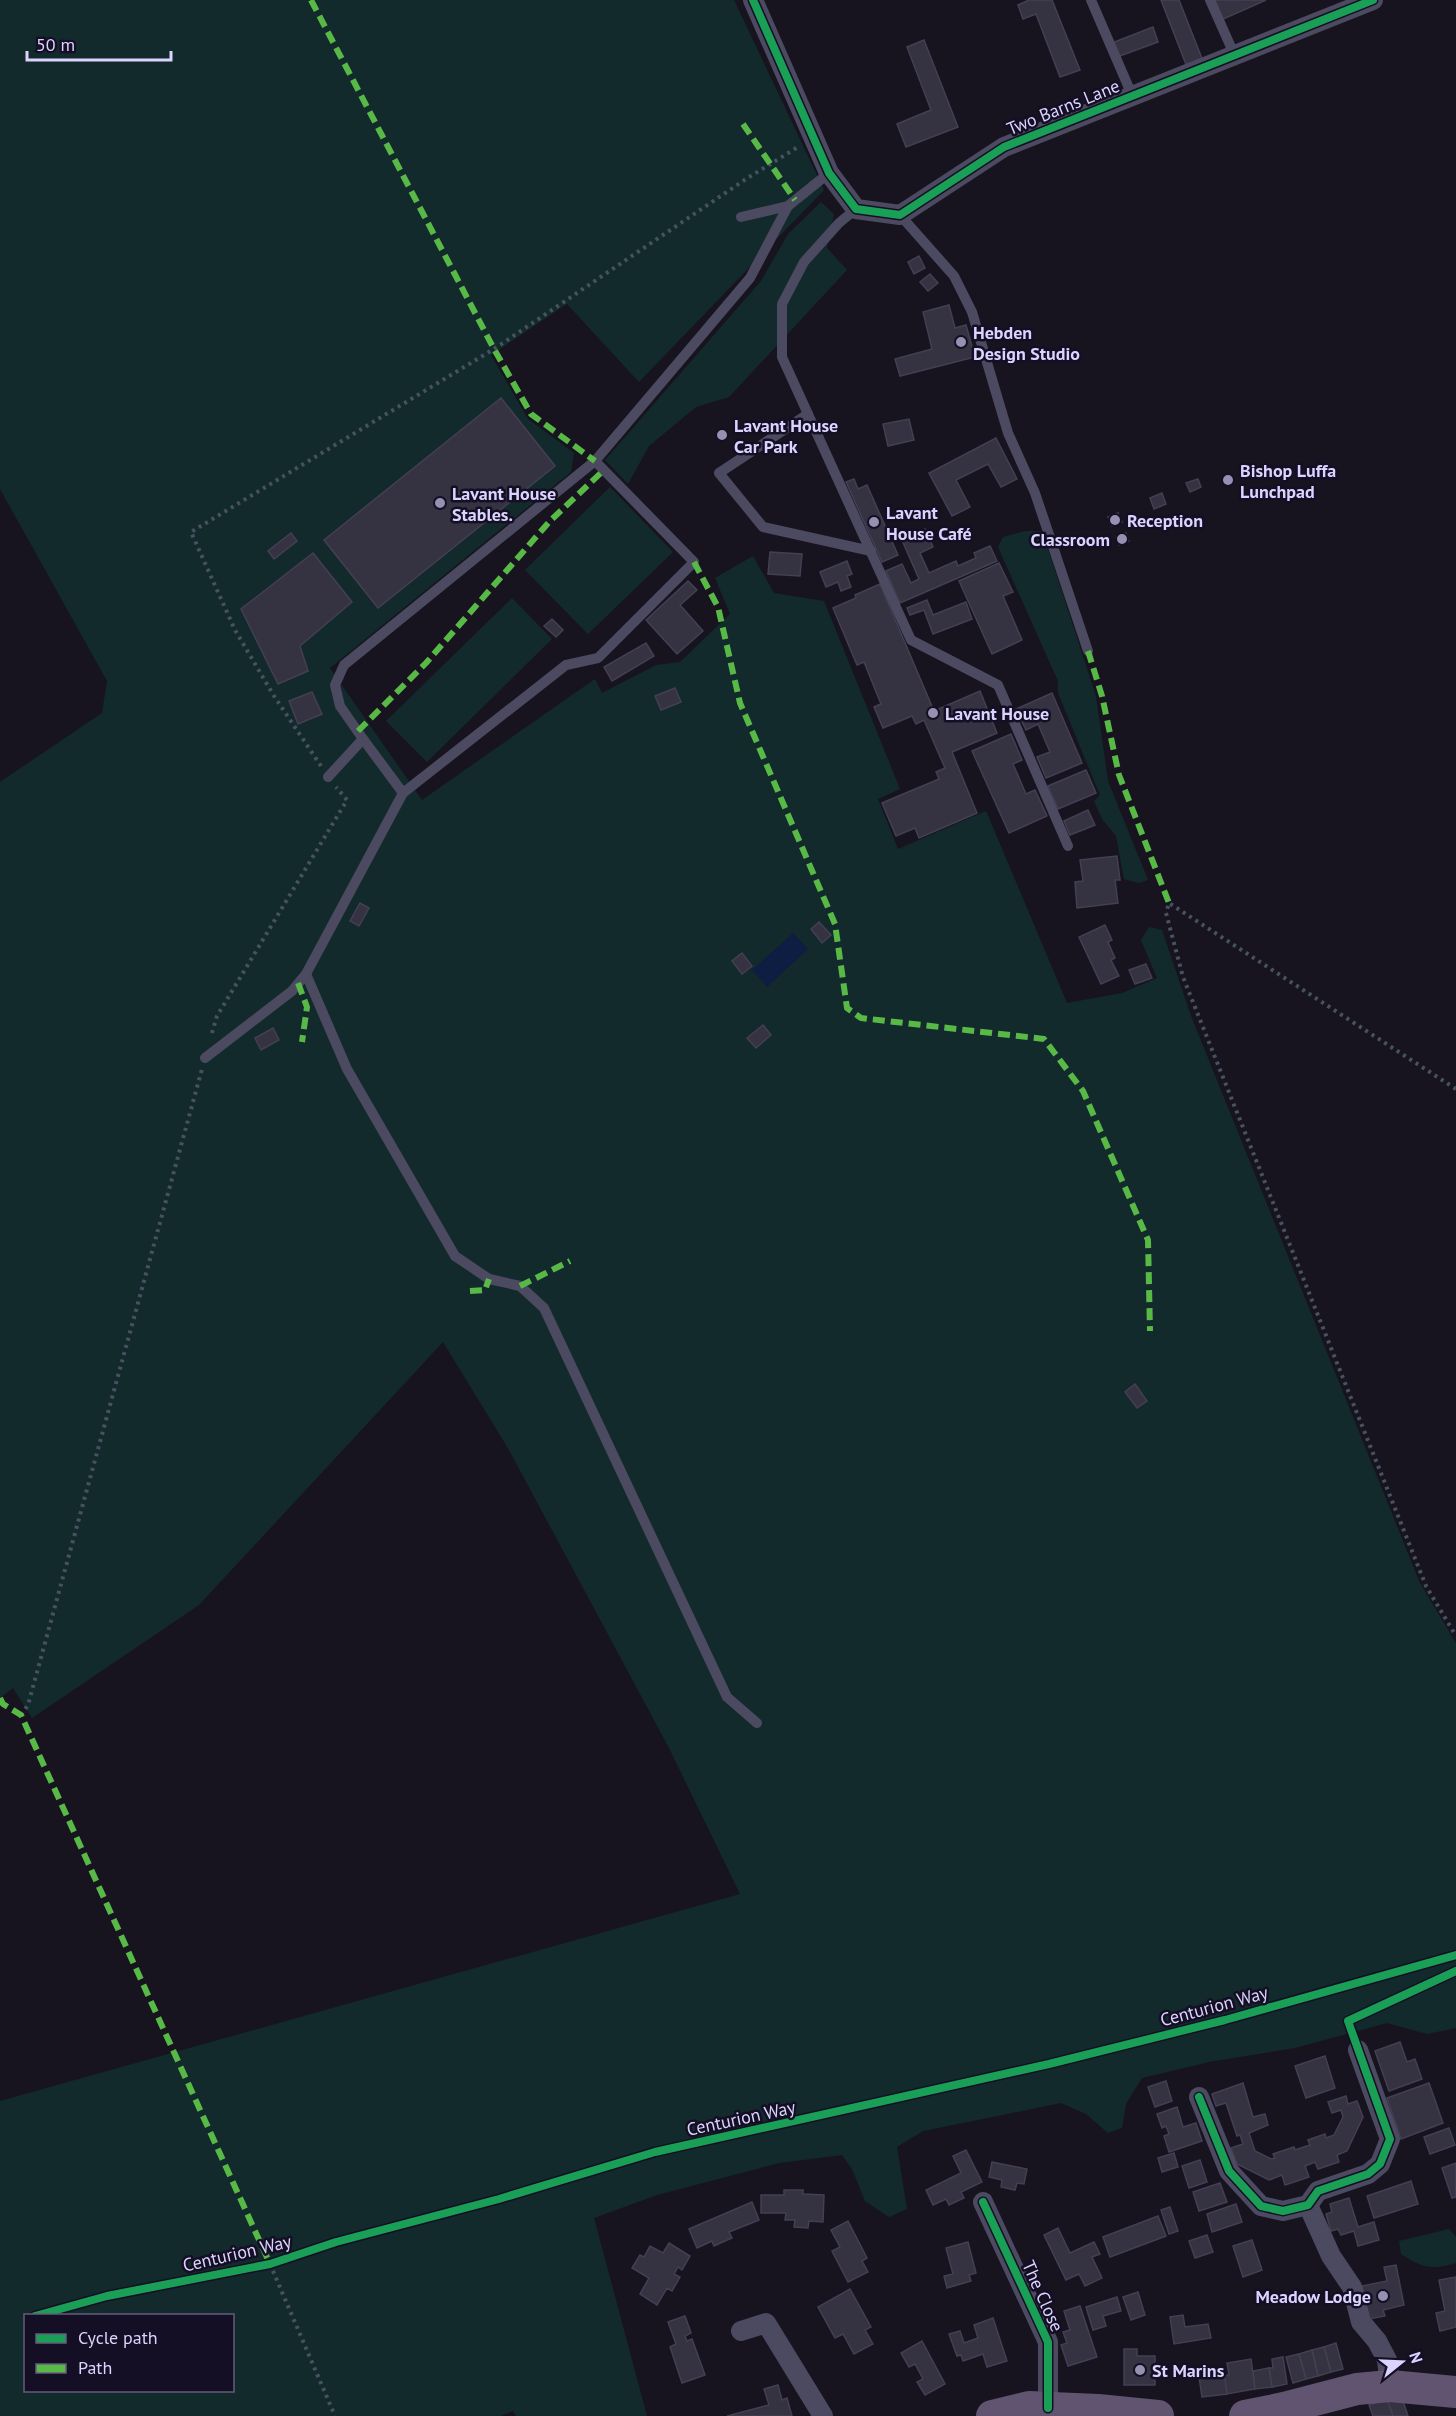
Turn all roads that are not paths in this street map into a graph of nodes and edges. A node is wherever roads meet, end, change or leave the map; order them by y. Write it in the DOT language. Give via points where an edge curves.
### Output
graph roads {
  1 [pos="753,0"];
  2 [pos="1091,0"];
  3 [pos="1210,0"];
  4 [pos="1373,0"];
  5 [pos="1234,54"];
  6 [pos="1132,95"];
  7 [pos="829,173"];
  8 [pos="788,206"];
  9 [pos="856,209"];
  10 [pos="900,215"];
  11 [pos="741,217"];
  12 [pos="808,414"];
  13 [pos="595,461"];
  14 [pos="871,551"];
  15 [pos="1088,651"];
  16 [pos="363,739"];
  17 [pos="328,777"];
  18 [pos="403,793"];
  19 [pos="1068,846"];
  20 [pos="306,974"];
  21 [pos="205,1058"];
  22 [pos="757,1723"];
  23 [pos="1358,2050"];
  24 [pos="1199,2097"];
  25 [pos="983,2202"];
  26 [pos="1308,2205"];
  27 [pos="741,2331"];
  28 [pos="1390,2386"];
  29 [pos="1456,2392"];
  30 [pos="1048,2408"];
  31 [pos="823,2416"];
  32 [pos="992,2416"];
  33 [pos="1158,2416"];
  34 [pos="1245,2416"];
  1 -- 7 [label="street"];
  2 -- 6 [label="lane"];
  3 -- 5 [label="lane"];
  4 -- 5 [label="street, Two Barns Lane"];
  5 -- 6 [label="street, Two Barns Lane"];
  6 -- 10 [label="street, Two Barns Lane" via="1004,147"];
  7 -- 8 [label="lane"];
  7 -- 9 [label="street"];
  8 -- 11 [label="lane"];
  8 -- 13 [label="lane" via="750,278"];
  9 -- 10 [label="street"];
  9 -- 12 [label="lane" via="804,262 782,304 782,357"];
  10 -- 15 [label="lane" via="954,276 972,312 1008,433 1035,493"];
  12 -- 14 [label="lane"];
  12 -- 14 [label="lane" via="719,473 763,527"];
  13 -- 16 [label="lane" via="344,665 335,685 340,706"];
  13 -- 18 [label="lane" via="694,562 598,658 566,665"];
  14 -- 19 [label="lane" via="911,639 998,685"];
  16 -- 17 [label="lane"];
  16 -- 18 [label="lane"];
  18 -- 20 [label="lane"];
  20 -- 21 [label="lane" via="292,991"];
  20 -- 22 [label="lane" via="347,1069 455,1256 489,1279 520,1286 544,1308 727,1697"];
  23 -- 26 [label="street" via="1390,2139 1380,2164 1368,2174 1318,2191"];
  24 -- 26 [label="street" via="1228,2170 1261,2206 1283,2211"];
  25 -- 30 [label="street, The Close" via="1048,2342"];
  26 -- 28 [label="street" via="1331,2256 1352,2287 1361,2322 1387,2360"];
  27 -- 31 [label="street" via="766,2324"];
  28 -- 29 [label="main road"];
  28 -- 34 [label="main road" via="1357,2389"];
  30 -- 32 [label="main road" via="1029,2407"];
  30 -- 33 [label="main road"];
}
